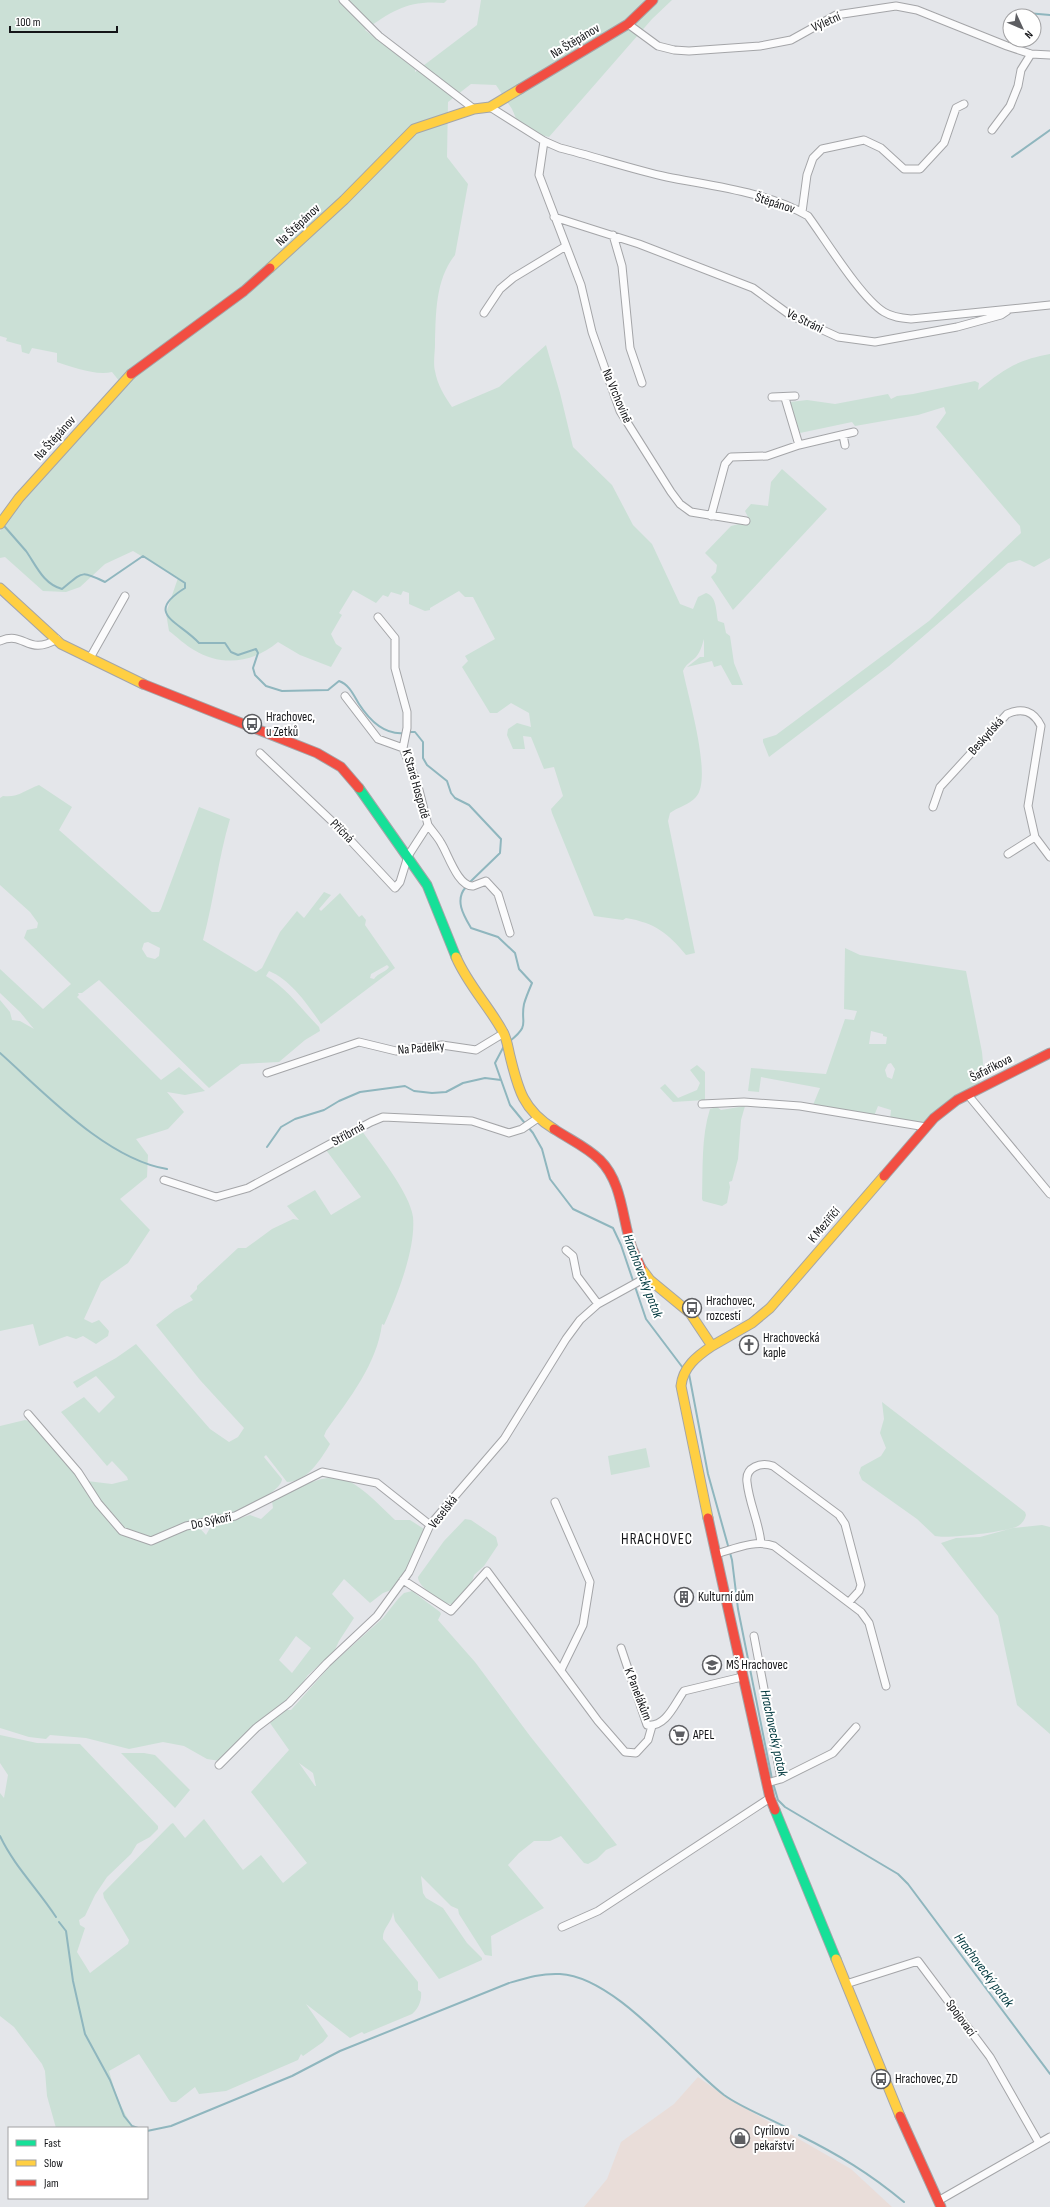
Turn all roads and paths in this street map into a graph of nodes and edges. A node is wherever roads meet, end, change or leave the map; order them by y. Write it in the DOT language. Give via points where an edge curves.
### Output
graph roads {
  1 [pos="343,0"];
  2 [pos="653,0"];
  3 [pos="628,24"];
  4 [pos="1031,54"];
  5 [pos="1050,55"];
  6 [pos="964,104"];
  7 [pos="490,107"];
  8 [pos="474,109"];
  9 [pos="992,130"];
  10 [pos="544,141"];
  11 [pos="802,212"];
  12 [pos="554,217"];
  13 [pos="613,236"];
  14 [pos="566,246"];
  15 [pos="1050,305"];
  16 [pos="1008,310"];
  17 [pos="484,313"];
  18 [pos="642,383"];
  19 [pos="795,396"];
  20 [pos="772,398"];
  21 [pos="785,398"];
  22 [pos="854,432"];
  23 [pos="843,435"];
  24 [pos="799,445"];
  25 [pos="845,445"];
  26 [pos="711,516"];
  27 [pos="746,521"];
  28 [pos="0,524"];
  29 [pos="0,588"];
  30 [pos="125,596"];
  31 [pos="378,617"];
  32 [pos="57,639"];
  33 [pos="0,641"];
  34 [pos="90,658"];
  35 [pos="345,696"];
  36 [pos="404,748"];
  37 [pos="260,753"];
  38 [pos="933,807"];
  39 [pos="428,826"];
  40 [pos="1035,837"];
  41 [pos="1008,854"];
  42 [pos="408,856"];
  43 [pos="1050,857"];
  44 [pos="510,933"];
  45 [pos="505,1036"];
  46 [pos="1050,1053"];
  47 [pos="267,1073"];
  48 [pos="968,1095"];
  49 [pos="702,1104"];
  50 [pos="946,1109"];
  51 [pos="535,1121"];
  52 [pos="926,1127"];
  53 [pos="164,1180"];
  54 [pos="1050,1194"];
  55 [pos="566,1250"];
  56 [pos="647,1277"];
  57 [pos="598,1304"];
  58 [pos="712,1346"];
  59 [pos="28,1414"];
  60 [pos="555,1502"];
  61 [pos="430,1525"];
  62 [pos="761,1543"];
  63 [pos="720,1553"];
  64 [pos="403,1580"];
  65 [pos="849,1602"];
  66 [pos="754,1636"];
  67 [pos="621,1648"];
  68 [pos="560,1670"];
  69 [pos="742,1677"];
  70 [pos="886,1686"];
  71 [pos="652,1726"];
  72 [pos="856,1727"];
  73 [pos="219,1766"];
  74 [pos="774,1781"];
  75 [pos="770,1798"];
  76 [pos="562,1927"];
  77 [pos="846,1984"];
  78 [pos="1050,2137"];
  79 [pos="1039,2143"];
  80 [pos="939,2204"];
  1 -- 8 [label="street" via="379,36"];
  2 -- 3 [label="street, Na Štěpánov"];
  3 -- 4 [label="street, Výletní" via="658,46 689,51 760,46 791,40 836,15 896,6 917,10"];
  3 -- 7 [label="street, Na Štěpánov"];
  4 -- 5 [label="street, Výletní"];
  4 -- 9 [label="street" via="1021,70 1010,106"];
  6 -- 11 [label="street" via="956,108 944,143 920,169 904,169 881,148 864,140 822,149 813,158 807,175"];
  7 -- 8 [label="street, Na Štěpánov"];
  7 -- 10 [label="street, Štěpánov"];
  8 -- 28 [label="street, Na Štěpánov" via="414,129 338,205 244,291 125,378 19,498"];
  10 -- 11 [label="street, Štěpánov" via="560,148 665,176 786,204"];
  10 -- 12 [label="street, Na Vrchovině" via="539,175"];
  11 -- 16 [label="street, Štěpánov" via="808,216 856,282 884,312 911,319"];
  12 -- 13 [label="street, Ve Stráni"];
  12 -- 14 [label="street, Na Vrchovině"];
  13 -- 16 [label="street, Ve Stráni" via="753,288 790,315 845,338 875,342 957,327 1001,315"];
  13 -- 18 [label="street" via="622,266 630,348"];
  14 -- 17 [label="street" via="513,278 500,289"];
  14 -- 26 [label="street, Na Vrchovině" via="581,285 592,332 620,411 680,504 691,512"];
  15 -- 16 [label="street, Štěpánov"];
  19 -- 21 [label="street"];
  20 -- 21 [label="street"];
  21 -- 24 [label="street"];
  22 -- 23 [label="street"];
  23 -- 24 [label="street"];
  23 -- 25 [label="street"];
  24 -- 26 [label="street" via="767,456 735,456 728,459"];
  26 -- 27 [label="street, Na Vrchovině"];
  29 -- 32 [label="street"];
  30 -- 34 [label="street"];
  31 -- 36 [label="street, K Staré Hospodě" via="395,638 396,668 407,712"];
  32 -- 33 [label="street" via="47,646 37,647 8,637"];
  32 -- 34 [label="street"];
  34 -- 42 [label="street" via="130,679 330,758 341,766 359,788"];
  35 -- 36 [label="street" via="378,739"];
  36 -- 39 [label="street, K Staré Hospodě" via="418,786"];
  37 -- 42 [label="street, Příčná" via="338,826 395,888 400,882"];
  38 -- 40 [label="street, Beskydská" via="940,787 1007,714 1022,710 1030,712 1041,726 1028,806"];
  39 -- 42 [label="street, K Staré Hospodě"];
  39 -- 44 [label="street" via="441,841 456,874 468,885 486,881 498,894"];
  40 -- 41 [label="street"];
  40 -- 43 [label="street, Beskydská"];
  42 -- 45 [label="street" via="428,886 462,971"];
  45 -- 47 [label="street, Na Padělky" via="476,1050 442,1045 396,1051 359,1042"];
  45 -- 51 [label="street" via="515,1077 525,1104"];
  46 -- 48 [label="street, Šafaříkova"];
  48 -- 50 [label="street, Šafaříkova"];
  48 -- 54 [label="street"];
  49 -- 52 [label="street" via="744,1102 800,1106"];
  50 -- 52 [label="street, K Meziříčí"];
  51 -- 53 [label="street, Stříbrná" via="509,1133 472,1121 383,1117 248,1188 216,1197"];
  51 -- 56 [label="street" via="601,1161 611,1177 620,1200 632,1248"];
  52 -- 58 [label="street, K Meziříčí" via="770,1308 752,1323"];
  55 -- 57 [label="street" via="573,1256 576,1276"];
  56 -- 57 [label="street, Veselská" via="635,1286"];
  56 -- 58 [label="street" via="690,1313"];
  57 -- 61 [label="street, Veselská" via="580,1320 566,1339 504,1439"];
  58 -- 63 [label="street, K Meziříčí" via="686,1370 682,1391"];
  59 -- 61 [label="street, Do Sýkoří" via="78,1472 98,1503 122,1531 151,1541 186,1526 235,1516 322,1472 377,1483"];
  60 -- 68 [label="street" via="590,1582 583,1625"];
  61 -- 64 [label="street, Veselská"];
  62 -- 63 [label="street"];
  62 -- 65 [label="street" via="774,1546"];
  62 -- 65 [label="street" via="746,1481 751,1470 766,1464 773,1466 839,1515 846,1524 861,1585"];
  63 -- 69 [label="street"];
  64 -- 68 [label="street" via="451,1611 487,1571"];
  64 -- 73 [label="street, Veselská" via="377,1616 289,1703 256,1728"];
  65 -- 70 [label="street" via="867,1617"];
  66 -- 74 [label="street"];
  67 -- 71 [label="street, K Panelákům" via="647,1725"];
  68 -- 71 [label="street" via="625,1752 636,1753 648,1740"];
  69 -- 71 [label="street, K Panelákům" via="684,1691 669,1716"];
  69 -- 74 [label="street"];
  72 -- 74 [label="street" via="833,1754"];
  74 -- 75 [label="street"];
  75 -- 76 [label="street" via="598,1911"];
  75 -- 77 [label="street"];
  77 -- 79 [label="street, Spojovací" via="918,1961 990,2057"];
  77 -- 80 [label="street" via="918,2161"];
  78 -- 79 [label="street"];
  79 -- 80 [label="street"];
}
